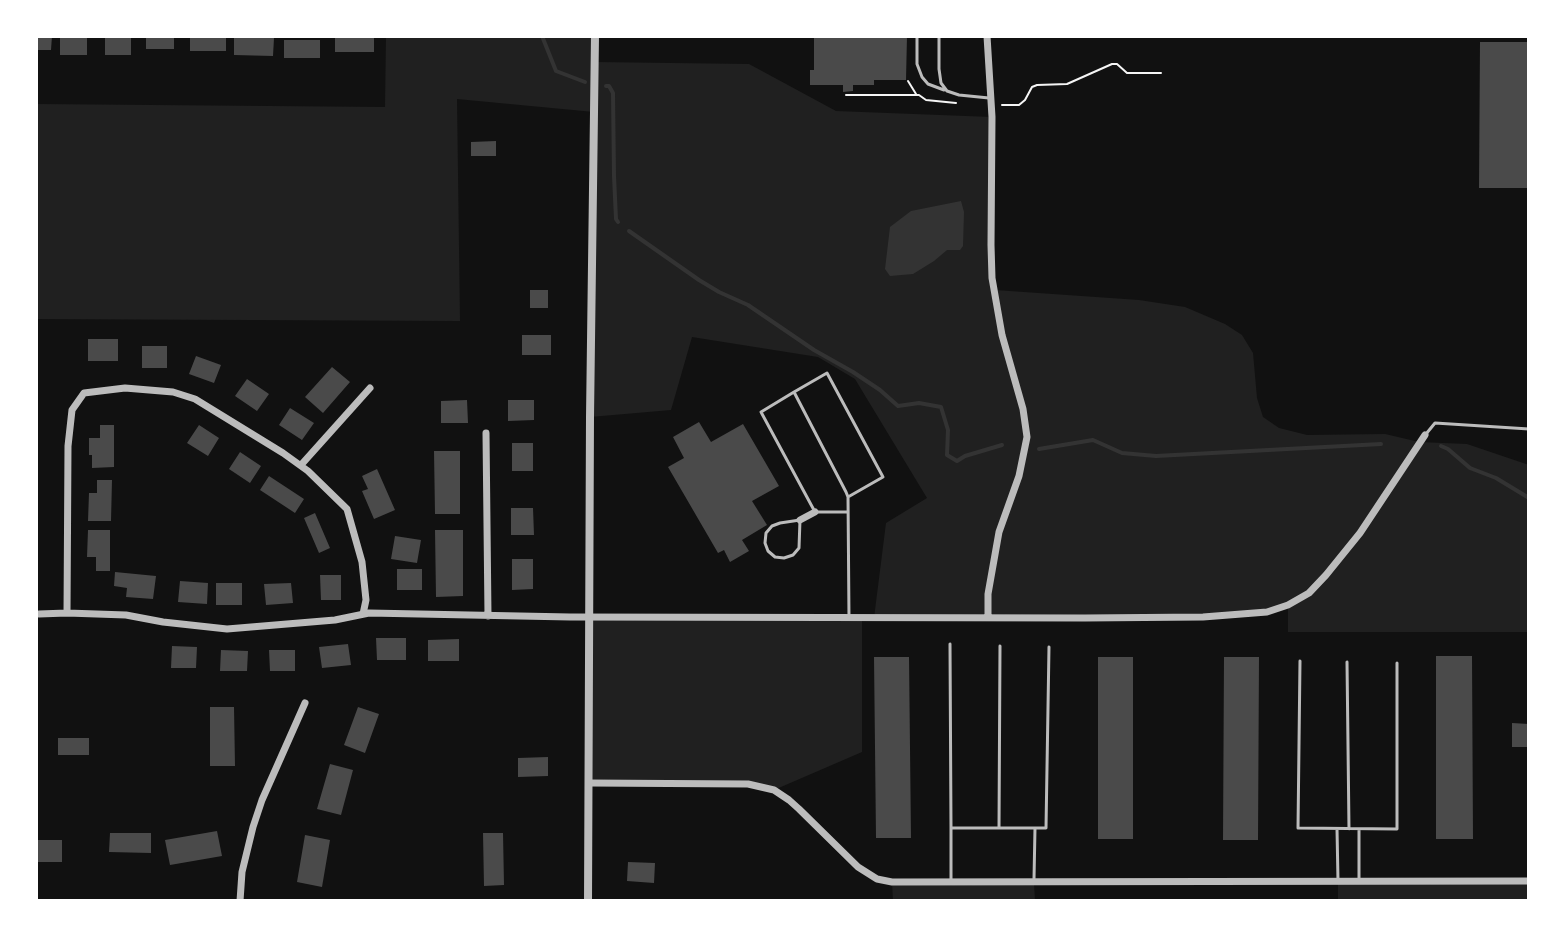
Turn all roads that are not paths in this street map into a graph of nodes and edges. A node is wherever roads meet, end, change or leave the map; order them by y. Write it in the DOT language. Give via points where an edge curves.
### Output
graph roads {
  1 [pos="595,36"];
  2 [pos="917,36"];
  3 [pos="939,36"];
  4 [pos="987,36"];
  5 [pos="947,91"];
  6 [pos="990,98"];
  7 [pos="1529,243"];
  8 [pos="1529,256"];
  9 [pos="370,388"];
  10 [pos="794,392"];
  11 [pos="1529,429"];
  12 [pos="486,433"];
  13 [pos="1425,435"];
  14 [pos="301,465"];
  15 [pos="848,497"];
  16 [pos="815,512"];
  17 [pos="847,512"];
  18 [pos="800,520"];
  19 [pos="67,613"];
  20 [pos="39,614"];
  21 [pos="363,614"];
  22 [pos="488,616"];
  23 [pos="589,616"];
  24 [pos="849,618"];
  25 [pos="988,618"];
  26 [pos="950,644"];
  27 [pos="1000,646"];
  28 [pos="1049,647"];
  29 [pos="1300,661"];
  30 [pos="1347,662"];
  31 [pos="1397,663"];
  32 [pos="305,703"];
  33 [pos="589,783"];
  34 [pos="951,828"];
  35 [pos="999,828"];
  36 [pos="1035,828"];
  37 [pos="1337,829"];
  38 [pos="1349,829"];
  39 [pos="1359,829"];
  40 [pos="1529,881"];
  41 [pos="1338,882"];
  42 [pos="1359,882"];
  43 [pos="951,883"];
  44 [pos="1034,883"];
  45 [pos="240,901"];
  46 [pos="588,901"];
  1 -- 23 [label="street"];
  2 -- 5 [label="lane" via="922,77"];
  3 -- 5 [label="lane" via="941,83"];
  4 -- 6 [label="street"];
  5 -- 6 [label="lane"];
  6 -- 25 [label="street" via="992,278 1027,437 999,532"];
  7 -- 8 [label="lane"];
  9 -- 14 [label="street"];
  10 -- 15 [label="lane"];
  10 -- 15 [label="lane" via="827,373 883,477"];
  10 -- 16 [label="lane" via="761,412"];
  11 -- 13 [label="lane" via="1435,423"];
  12 -- 22 [label="street"];
  13 -- 25 [label="street" via="1360,533 1309,593 1288,605 1203,617"];
  14 -- 19 [label="street" via="195,399 125,388 84,393 72,410 68,446"];
  14 -- 21 [label="street" via="347,509 362,562"];
  15 -- 17 [label="lane"];
  16 -- 17 [label="lane"];
  16 -- 18 [label="street"];
  17 -- 24 [label="lane"];
  18 -- 18 [label="lane" via="799,548 793,555 775,557 768,551 766,533 772,526"];
  19 -- 20 [label="street"];
  19 -- 21 [label="street" via="227,629"];
  21 -- 22 [label="street"];
  22 -- 23 [label="street"];
  23 -- 24 [label="street"];
  23 -- 33 [label="street"];
  24 -- 25 [label="street"];
  26 -- 34 [label="lane"];
  27 -- 35 [label="lane"];
  28 -- 36 [label="lane" via="1046,828"];
  29 -- 37 [label="lane" via="1298,828"];
  30 -- 38 [label="lane"];
  31 -- 39 [label="lane" via="1397,829"];
  32 -- 45 [label="street" via="253,827"];
  33 -- 43 [label="street" via="758,785 789,800 869,875 892,882"];
  33 -- 46 [label="street"];
  34 -- 35 [label="lane"];
  34 -- 43 [label="lane"];
  35 -- 36 [label="lane"];
  36 -- 44 [label="lane"];
  37 -- 38 [label="lane"];
  37 -- 41 [label="lane"];
  38 -- 39 [label="lane"];
  39 -- 42 [label="lane"];
  40 -- 42 [label="street"];
  41 -- 42 [label="street"];
  41 -- 44 [label="street"];
  43 -- 44 [label="street"];
}
